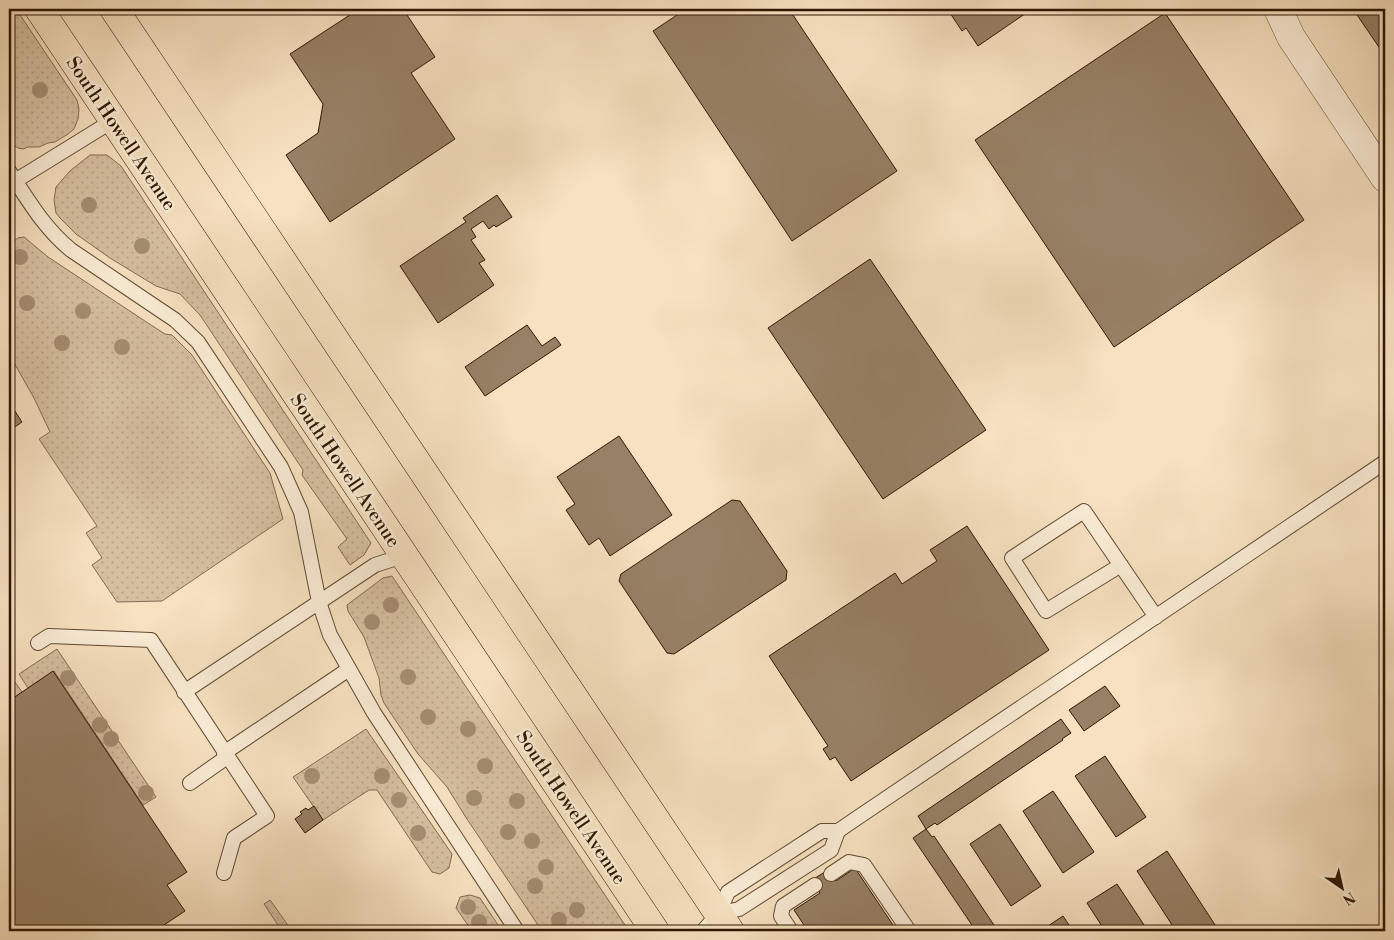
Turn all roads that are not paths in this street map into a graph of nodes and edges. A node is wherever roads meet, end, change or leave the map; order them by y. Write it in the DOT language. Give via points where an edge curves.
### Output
graph roads {
  1 [pos="39,9"];
  2 [pos="114,9"];
  3 [pos="1278,9"];
  4 [pos="114,120"];
  5 [pos="12,176"];
  6 [pos="1385,178"];
  7 [pos="1385,462"];
  8 [pos="403,556"];
  9 [pos="1121,565"];
  10 [pos="319,602"];
  11 [pos="1156,617"];
  12 [pos="38,643"];
  13 [pos="349,669"];
  14 [pos="184,692"];
  15 [pos="226,755"];
  16 [pos="190,783"];
  17 [pos="838,831"];
  18 [pos="224,873"];
  19 [pos="831,874"];
  20 [pos="815,885"];
  21 [pos="717,926"];
  22 [pos="517,931"];
  23 [pos="655,931"];
  24 [pos="791,931"];
  25 [pos="909,931"];
  1 -- 4 [label="main road, South Howell Avenue"];
  2 -- 21 [label="main road"];
  3 -- 6 [label="street" via="1291,37"];
  4 -- 5 [label="lane"];
  4 -- 8 [label="main road, South Howell Avenue"];
  5 -- 10 [label="lane" via="44,224 59,240 175,320 198,342 291,486 301,512"];
  7 -- 11 [label="lane"];
  8 -- 10 [label="lane" via="375,565"];
  8 -- 23 [label="main road, South Howell Avenue"];
  9 -- 9 [label="lane" via="1084,511 1012,558 1046,611"];
  9 -- 11 [label="lane"];
  10 -- 13 [label="lane" via="330,634"];
  10 -- 14 [label="lane"];
  11 -- 17 [label="lane"];
  12 -- 14 [label="lane" via="49,636 151,640"];
  13 -- 15 [label="lane"];
  13 -- 22 [label="lane" via="374,713"];
  14 -- 15 [label="lane"];
  15 -- 16 [label="lane"];
  15 -- 18 [label="lane" via="267,816 234,838"];
  17 -- 21 [label="lane" via="831,850"];
  17 -- 21 [label="lane" via="822,831 728,892"];
  19 -- 25 [label="lane" via="849,862 864,865"];
  20 -- 24 [label="lane" via="783,906 781,916"];
}
